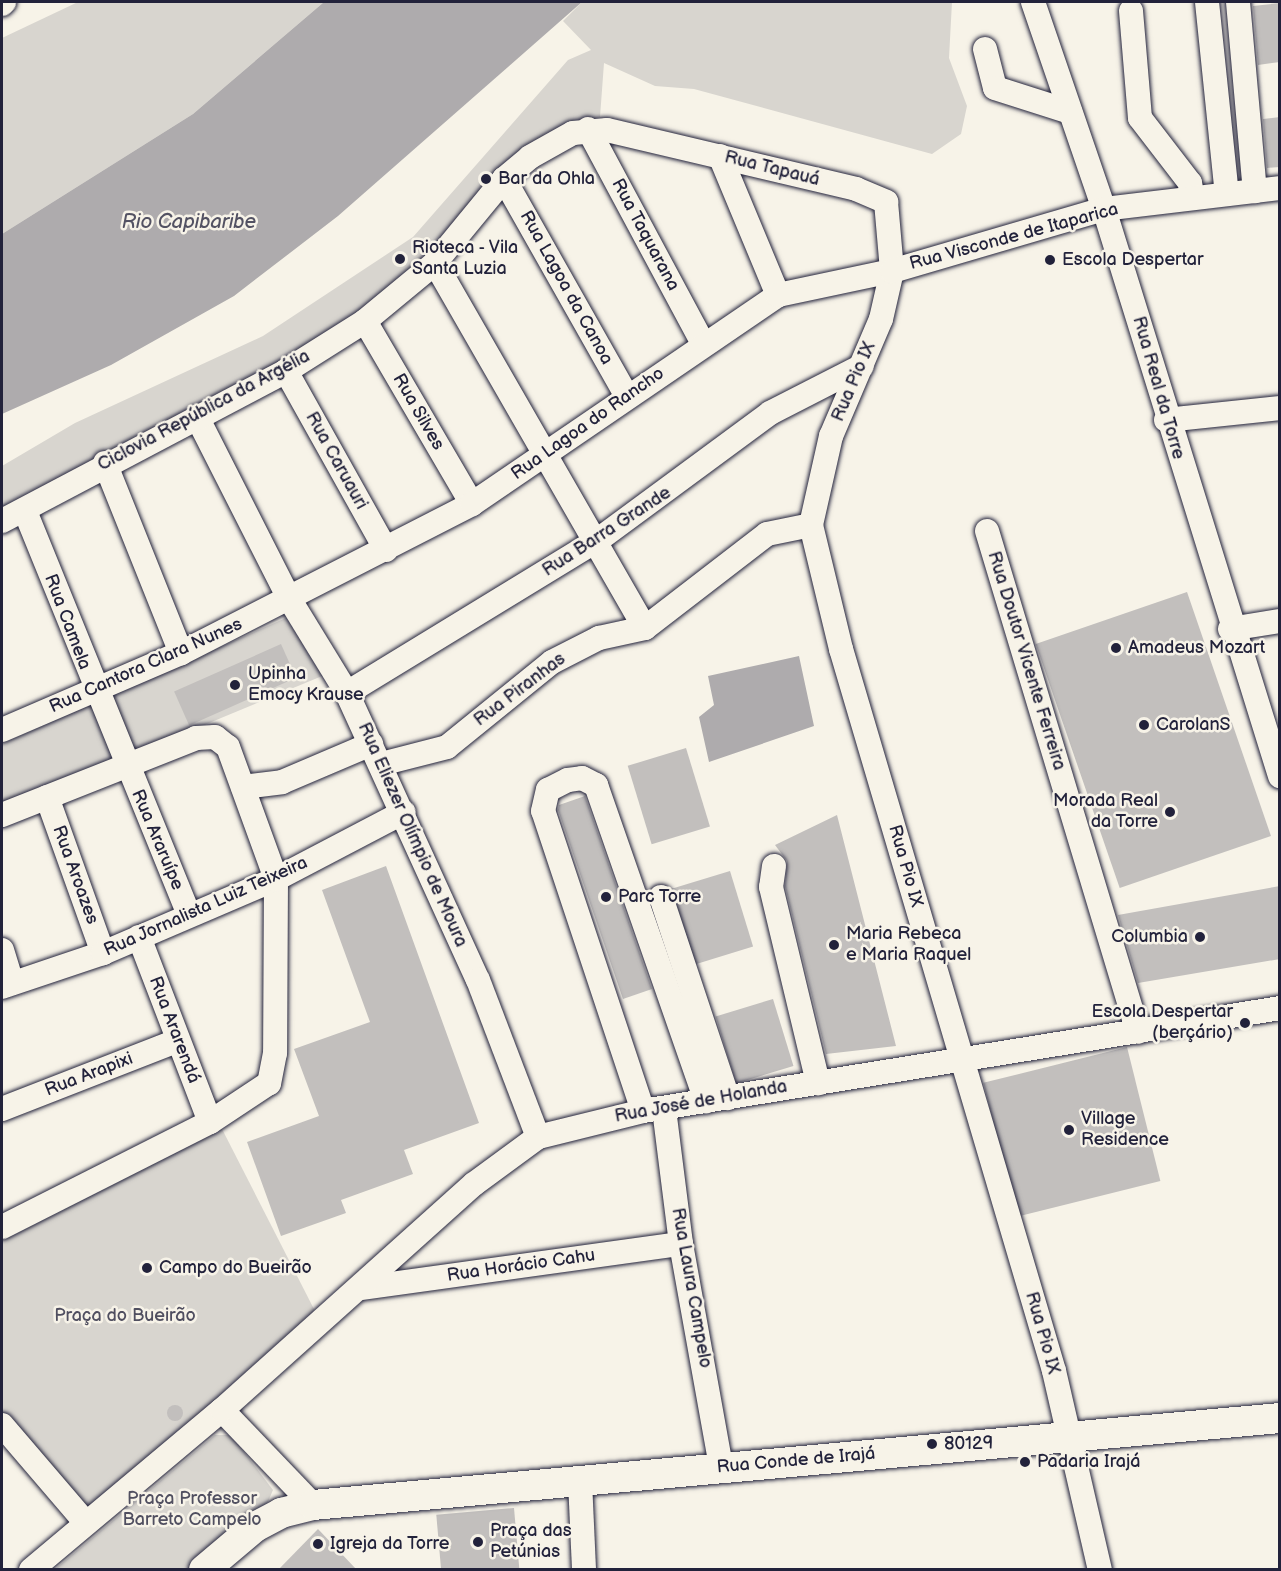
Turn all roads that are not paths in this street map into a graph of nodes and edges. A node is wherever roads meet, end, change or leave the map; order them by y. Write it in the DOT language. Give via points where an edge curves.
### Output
graph roads {
  1 [pos="1033,2"];
  2 [pos="1207,2"];
  3 [pos="1238,2"];
  4 [pos="1131,11"];
  5 [pos="985,49"];
  6 [pos="1070,112"];
  7 [pos="588,129"];
  8 [pos="720,156"];
  9 [pos="504,179"];
  10 [pos="1280,188"];
  11 [pos="1256,191"];
  12 [pos="1227,194"];
  13 [pos="1192,198"];
  14 [pos="1104,209"];
  15 [pos="435,263"];
  16 [pos="892,271"];
  17 [pos="778,295"];
  18 [pos="365,321"];
  19 [pos="702,342"];
  20 [pos="862,366"];
  21 [pos="286,371"];
  22 [pos="627,396"];
  23 [pos="1280,408"];
  24 [pos="197,417"];
  25 [pos="1166,420"];
  26 [pos="549,454"];
  27 [pos="105,463"];
  28 [pos="472,504"];
  29 [pos="25,511"];
  30 [pos="2,521"];
  31 [pos="811,525"];
  32 [pos="987,531"];
  33 [pos="598,540"];
  34 [pos="386,550"];
  35 [pos="290,600"];
  36 [pos="1280,621"];
  37 [pos="645,627"];
  38 [pos="1230,628"];
  39 [pos="182,653"];
  40 [pos="94,692"];
  41 [pos="347,693"];
  42 [pos="2,730"];
  43 [pos="376,754"];
  44 [pos="125,766"];
  45 [pos="1280,776"];
  46 [pos="243,787"];
  47 [pos="47,797"];
  48 [pos="404,812"];
  49 [pos="2,815"];
  50 [pos="774,866"];
  51 [pos="276,879"];
  52 [pos="661,897"];
  53 [pos="189,914"];
  54 [pos="139,937"];
  55 [pos="2,951"];
  56 [pos="103,953"];
  57 [pos="7,985"];
  58 [pos="1280,1008"];
  59 [pos="1138,1032"];
  60 [pos="176,1041"];
  61 [pos="961,1059"];
  62 [pos="818,1083"];
  63 [pos="717,1100"];
  64 [pos="2,1109"];
  65 [pos="653,1110"];
  66 [pos="210,1122"];
  67 [pos="538,1137"];
  68 [pos="2,1227"];
  69 [pos="681,1244"];
  70 [pos="362,1288"];
  71 [pos="222,1410"];
  72 [pos="1280,1418"];
  73 [pos="2,1425"];
  74 [pos="1072,1438"];
  75 [pos="721,1467"];
  76 [pos="580,1481"];
  77 [pos="313,1505"];
  78 [pos="86,1523"];
  79 [pos="31,1569"];
  80 [pos="204,1569"];
  81 [pos="584,1569"];
  82 [pos="1100,1569"];
  1 -- 6 [label="street, Rua Real da Torre"];
  2 -- 12 [label="street"];
  3 -- 11 [label="street"];
  4 -- 13 [label="street" via="1140,118 1190,183"];
  5 -- 6 [label="street" via="995,88"];
  6 -- 14 [label="street, Rua Real da Torre"];
  7 -- 8 [label="street, Rua Tapauá"];
  7 -- 9 [label="street, Ciclovia República da Argélia" via="551,144"];
  7 -- 19 [label="street, Rua Taquarana"];
  8 -- 16 [label="street, Rua Tapauá" via="856,189 886,202"];
  8 -- 17 [label="street"];
  9 -- 15 [label="street, Ciclovia República da Argélia"];
  9 -- 22 [label="street, Rua Lagoa da Canoa"];
  10 -- 11 [label="street, Rua Visconde de Itaparica"];
  11 -- 12 [label="street, Rua Visconde de Itaparica"];
  12 -- 13 [label="street, Rua Visconde de Itaparica"];
  13 -- 14 [label="street, Rua Visconde de Itaparica"];
  14 -- 16 [label="street, Rua Visconde de Itaparica"];
  14 -- 25 [label="street, Rua Real da Torre"];
  15 -- 18 [label="street, Ciclovia República da Argélia"];
  15 -- 26 [label="street"];
  16 -- 17 [label="street, Rua Lagoa do Rancho"];
  16 -- 20 [label="street, Rua Pio IX"];
  17 -- 19 [label="street, Rua Lagoa do Rancho"];
  18 -- 21 [label="street, Ciclovia República da Argélia"];
  18 -- 28 [label="street, Rua Silves"];
  19 -- 22 [label="street, Rua Lagoa do Rancho"];
  20 -- 31 [label="street, Rua Pio IX" via="831,436"];
  20 -- 33 [label="street, Rua Barra Grande" via="770,413"];
  21 -- 24 [label="street, Ciclovia República da Argélia"];
  21 -- 34 [label="street, Rua Caruauri"];
  22 -- 26 [label="street, Rua Lagoa do Rancho"];
  23 -- 25 [label="street"];
  24 -- 27 [label="street, Ciclovia República da Argélia"];
  24 -- 35 [label="street, Rua Eliezer Olímpio de Moura"];
  25 -- 38 [label="street, Rua Real da Torre"];
  26 -- 28 [label="street, Rua Lagoa do Rancho"];
  26 -- 33 [label="street"];
  27 -- 29 [label="street, Ciclovia República da Argélia"];
  27 -- 39 [label="street"];
  28 -- 34 [label="street, Rua Lagoa do Rancho"];
  29 -- 30 [label="street, Ciclovia República da Argélia"];
  29 -- 40 [label="street, Rua Camela"];
  31 -- 37 [label="street, Rua Piranhas" via="767,534"];
  31 -- 61 [label="street, Rua Pio IX" via="841,649"];
  32 -- 59 [label="street, Rua Doutor Vicente Ferreira"];
  33 -- 37 [label="street"];
  33 -- 41 [label="street, Rua Barra Grande"];
  34 -- 35 [label="street, Rua Lagoa do Rancho"];
  35 -- 39 [label="street, Rua Cantora Clara Nunes"];
  35 -- 41 [label="street, Rua Eliezer Olímpio de Moura"];
  36 -- 38 [label="street"];
  37 -- 43 [label="street, Rua Piranhas" via="599,638 552,662 447,747"];
  38 -- 45 [label="street, Rua Real da Torre"];
  39 -- 40 [label="street, Rua Cantora Clara Nunes"];
  40 -- 42 [label="street, Rua Cantora Clara Nunes"];
  40 -- 44 [label="street, Rua Camela"];
  41 -- 43 [label="street, Rua Eliezer Olímpio de Moura"];
  43 -- 46 [label="street, Rua Piranhas" via="282,782"];
  43 -- 48 [label="street, Rua Eliezer Olímpio de Moura"];
  44 -- 46 [label="street" via="196,738 215,737 228,747"];
  44 -- 47 [label="street"];
  44 -- 53 [label="street, Rua Araruípe"];
  46 -- 51 [label="street"];
  47 -- 49 [label="street"];
  47 -- 56 [label="street, Rua Aroazes"];
  48 -- 51 [label="street, Rua Jornalista Luiz Teixeira"];
  48 -- 67 [label="street, Rua Eliezer Olímpio de Moura"];
  50 -- 62 [label="street" via="771,887"];
  51 -- 53 [label="street, Rua Jornalista Luiz Teixeira"];
  51 -- 66 [label="street" via="273,1072 257,1095"];
  52 -- 63 [label="street"];
  53 -- 54 [label="street, Rua Jornalista Luiz Teixeira"];
  54 -- 56 [label="street, Rua Jornalista Luiz Teixeira"];
  54 -- 60 [label="street, Rua Ararendá"];
  55 -- 57 [label="street"];
  56 -- 57 [label="street, Rua Jornalista Luiz Teixeira"];
  58 -- 59 [label="street, Rua José de Holanda"];
  59 -- 61 [label="street, Rua José de Holanda"];
  60 -- 64 [label="street, Rua Arapixi"];
  60 -- 66 [label="street, Rua Ararendá"];
  61 -- 62 [label="street, Rua José de Holanda"];
  61 -- 74 [label="street, Rua Pio IX"];
  62 -- 63 [label="street, Rua José de Holanda"];
  63 -- 65 [label="street, Rua José de Holanda"];
  63 -- 65 [label="street, Rua Laura Campelo" via="596,785 582,778 568,780 548,790 543,811"];
  65 -- 67 [label="street, Rua José de Holanda"];
  65 -- 69 [label="street, Rua Laura Campelo"];
  66 -- 68 [label="street"];
  67 -- 70 [label="street, Rua José de Holanda" via="474,1184"];
  69 -- 70 [label="street, Rua Horácio Cahu"];
  69 -- 75 [label="street, Rua Laura Campelo"];
  70 -- 71 [label="street, Rua José de Holanda"];
  71 -- 77 [label="street"];
  71 -- 78 [label="street, Rua José de Holanda"];
  72 -- 74 [label="main road, Rua Conde de Irajá"];
  73 -- 78 [label="street"];
  74 -- 75 [label="main road, Rua Conde de Irajá"];
  74 -- 82 [label="street, Rua Pio IX"];
  75 -- 76 [label="main road, Rua Conde de Irajá"];
  76 -- 77 [label="main road, Rua Conde de Irajá"];
  76 -- 81 [label="street"];
  77 -- 80 [label="main road, Rua Conde de Irajá" via="281,1513 255,1527"];
  78 -- 79 [label="street, Rua José de Holanda"];
}
